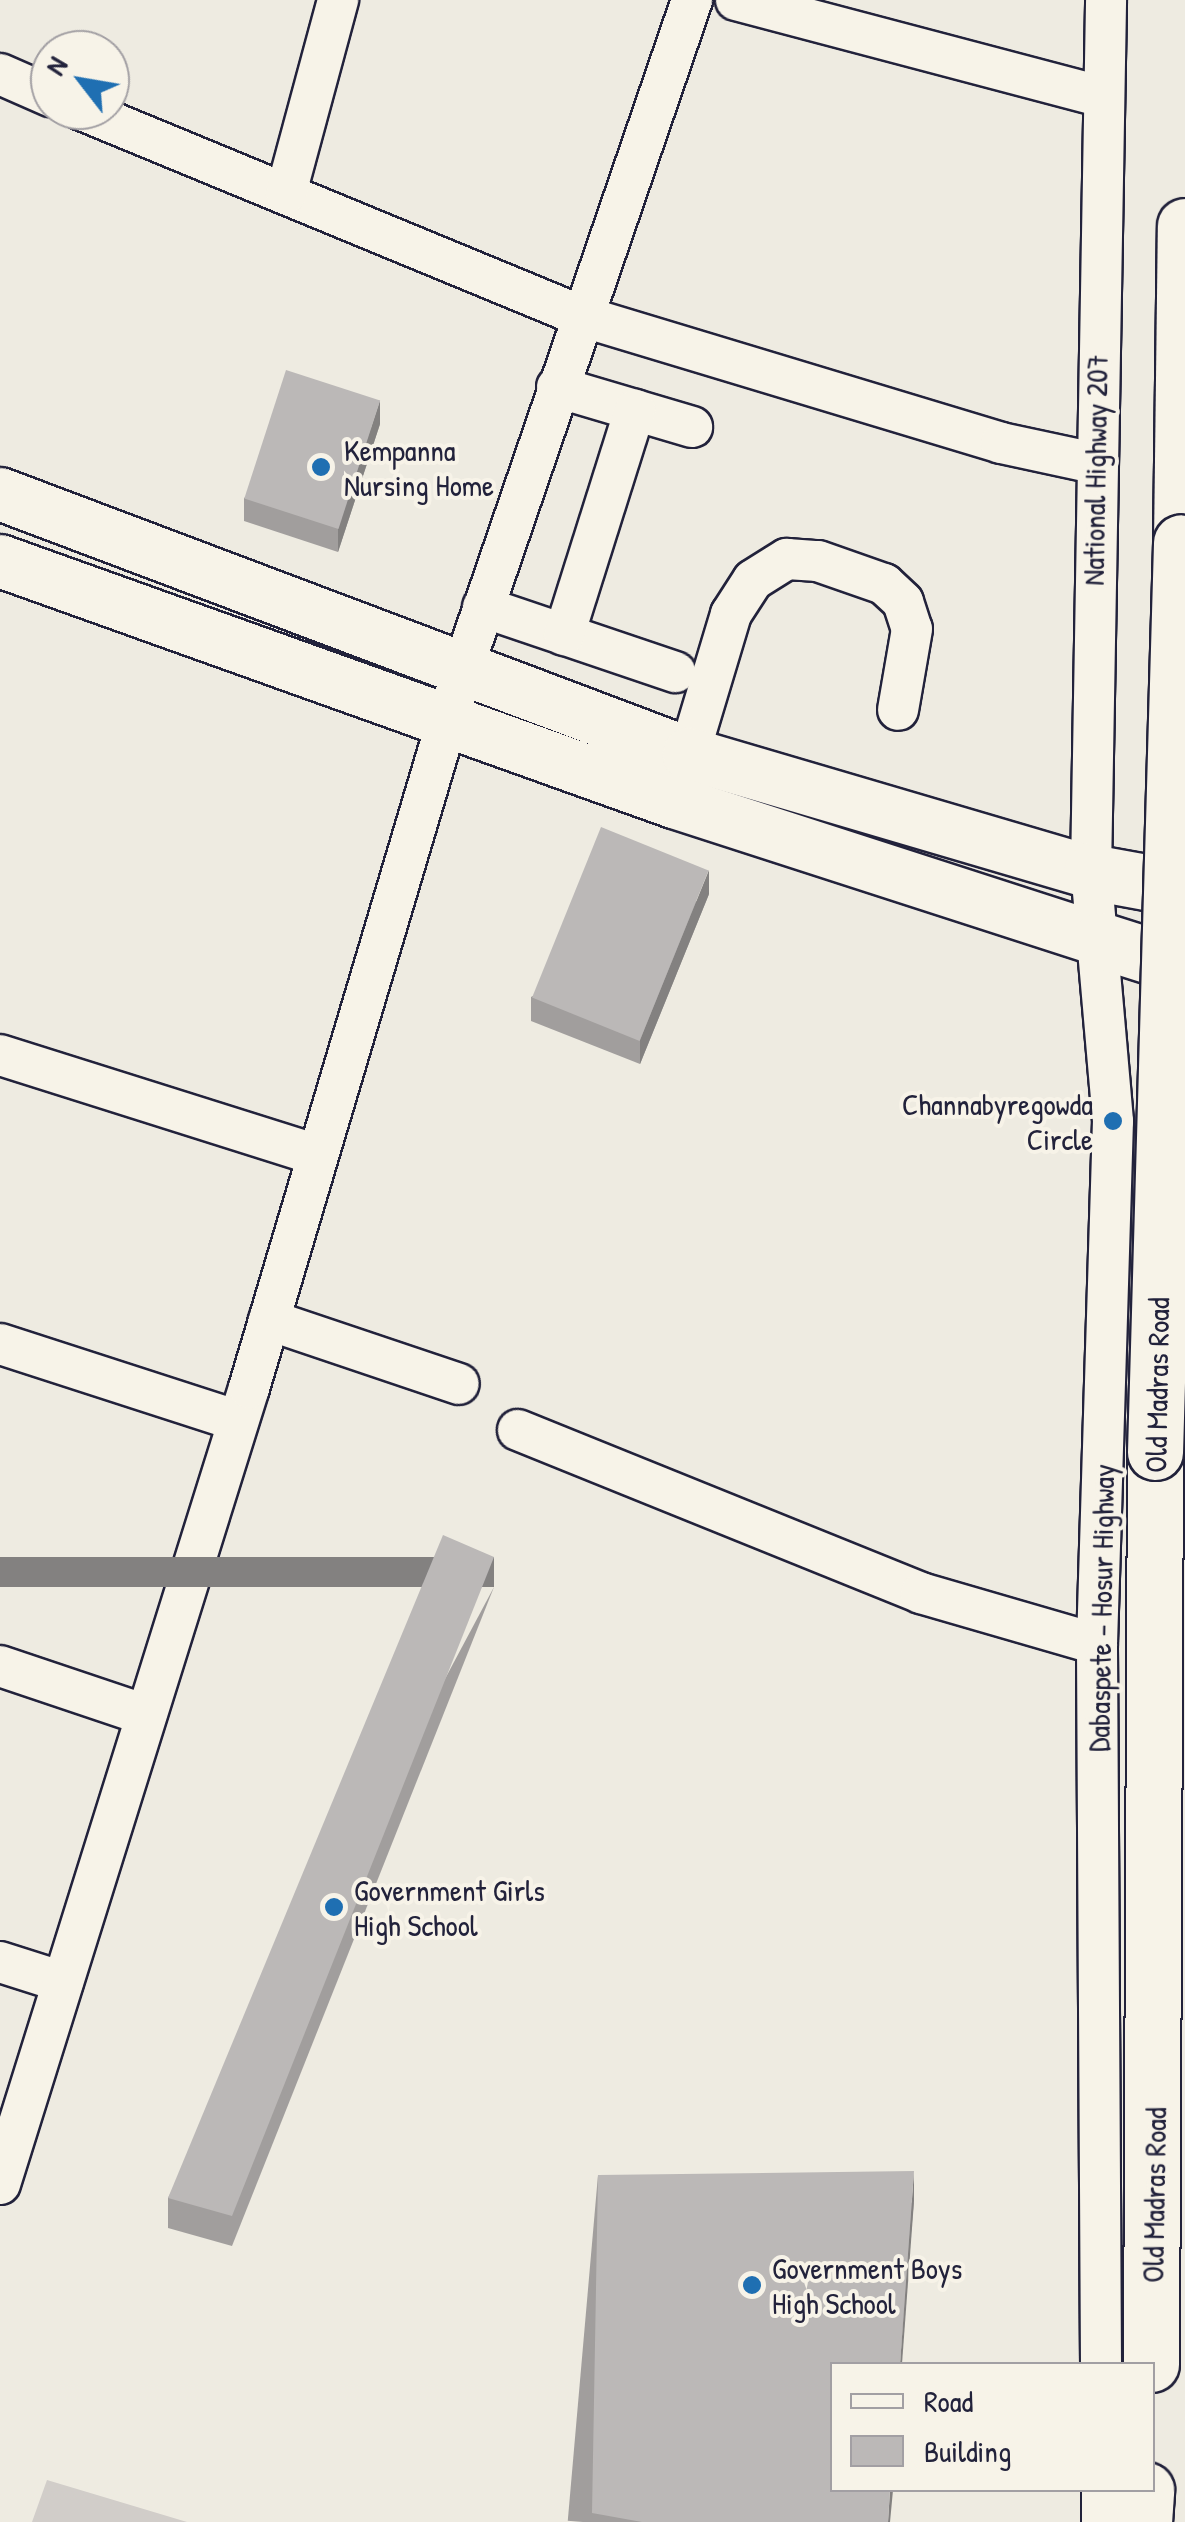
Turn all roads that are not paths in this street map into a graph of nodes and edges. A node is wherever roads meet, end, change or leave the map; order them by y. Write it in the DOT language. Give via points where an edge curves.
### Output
graph roads {
  1 [pos="338,0"];
  2 [pos="692,0"];
  3 [pos="736,0"];
  4 [pos="1106,0"];
  5 [pos="0,74"];
  6 [pos="30,87"];
  7 [pos="1102,98"];
  8 [pos="130,129"];
  9 [pos="286,192"];
  10 [pos="1185,226"];
  11 [pos="581,316"];
  12 [pos="557,387"];
  13 [pos="635,410"];
  14 [pos="692,428"];
  15 [pos="1094,463"];
  16 [pos="0,494"];
  17 [pos="0,561"];
  18 [pos="483,607"];
  19 [pos="564,635"];
  20 [pos="463,668"];
  21 [pos="675,672"];
  22 [pos="898,710"];
  23 [pos="448,717"];
  24 [pos="689,754"];
  25 [pos="1091,872"];
  26 [pos="1185,889"];
  27 [pos="1100,940"];
  28 [pos="1185,967"];
  29 [pos="0,1055"];
  30 [pos="317,1155"];
  31 [pos="269,1320"];
  32 [pos="0,1344"];
  33 [pos="459,1384"];
  34 [pos="238,1421"];
  35 [pos="518,1430"];
  36 [pos="1098,1644"];
  37 [pos="0,1666"];
  38 [pos="146,1715"];
  39 [pos="0,1962"];
  40 [pos="63,1982"];
  41 [pos="0,2184"];
  42 [pos="1101,2362"];
  43 [pos="1151,2362"];
  44 [pos="1102,2492"];
  45 [pos="1146,2492"];
  46 [pos="1102,2522"];
  47 [pos="1144,2522"];
  1 -- 9 [label="street"];
  2 -- 11 [label="street"];
  3 -- 7 [label="street"];
  4 -- 7 [label="street, National Highway 207"];
  5 -- 6 [label="street"];
  7 -- 15 [label="street, National Highway 207"];
  8 -- 9 [label="street"];
  9 -- 11 [label="street"];
  10 -- 43 [label="highway, Old Madras Road, bridge" via="1155,1452"];
  11 -- 12 [label="street"];
  11 -- 15 [label="street" via="1000,444"];
  12 -- 13 [label="street"];
  12 -- 18 [label="street"];
  13 -- 14 [label="street"];
  13 -- 19 [label="street"];
  15 -- 25 [label="street, National Highway 207"];
  16 -- 20 [label="main road"];
  17 -- 23 [label="main road"];
  18 -- 19 [label="street"];
  18 -- 20 [label="street"];
  19 -- 21 [label="street"];
  20 -- 23 [label="street"];
  20 -- 24 [label="main road"];
  22 -- 24 [label="street" via="912,629 903,602 884,584 818,561 787,559 753,580 732,614"];
  23 -- 27 [label="main road" via="674,802"];
  23 -- 30 [label="street"];
  24 -- 25 [label="main road"];
  25 -- 26 [label="highway"];
  25 -- 27 [label="street, National Highway 207"];
  27 -- 28 [label="highway"];
  27 -- 36 [label="street, Dabaspete - Hosur Highway" via="1114,1121"];
  29 -- 30 [label="street"];
  30 -- 31 [label="street"];
  31 -- 33 [label="street"];
  31 -- 34 [label="street"];
  32 -- 34 [label="street"];
  34 -- 38 [label="street"];
  35 -- 36 [label="street" via="921,1593"];
  36 -- 42 [label="street, Dabaspete - Hosur Highway"];
  37 -- 38 [label="street"];
  38 -- 40 [label="street"];
  39 -- 40 [label="street"];
  40 -- 41 [label="street"];
  44 -- 46 [label="street"];
  45 -- 47 [label="highway"];
}
